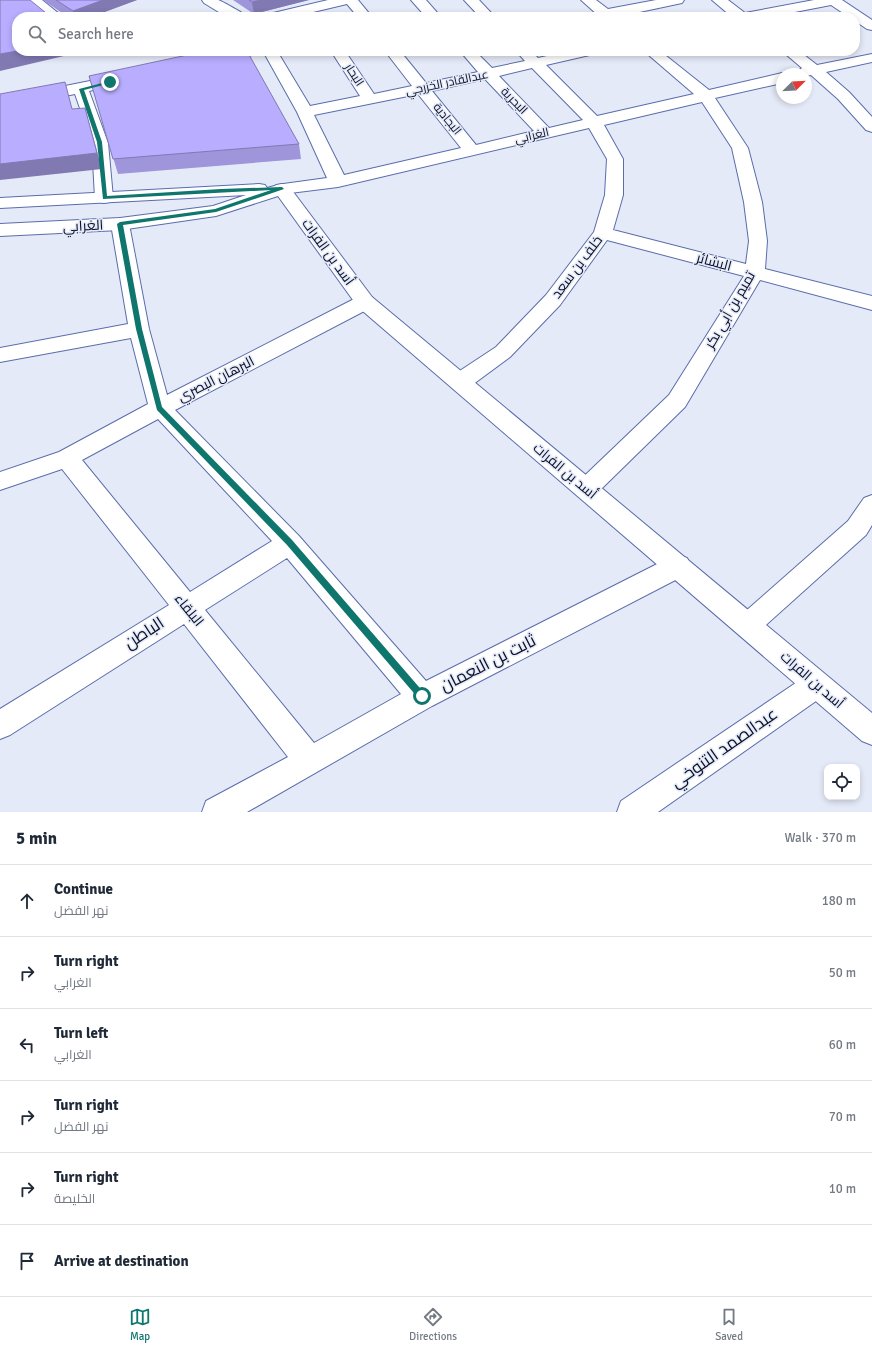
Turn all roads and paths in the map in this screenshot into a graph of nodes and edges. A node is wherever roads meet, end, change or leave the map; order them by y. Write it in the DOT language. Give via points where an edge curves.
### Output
graph roads {
  1 [pos="33,0"];
  2 [pos="209,0"];
  3 [pos="346,0"];
  4 [pos="351,0"];
  5 [pos="418,0"];
  6 [pos="471,0"];
  7 [pos="588,0"];
  8 [pos="677,0"];
  9 [pos="719,0"];
  10 [pos="834,0"];
  11 [pos="49,12"];
  12 [pos="226,12"];
  13 [pos="316,12"];
  14 [pos="361,12"];
  15 [pos="429,12"];
  16 [pos="483,12"];
  17 [pos="602,12"];
  18 [pos="624,12"];
  19 [pos="735,12"];
  20 [pos="773,12"];
  21 [pos="852,12"];
  22 [pos="860,18"];
  23 [pos="872,26"];
  24 [pos="230,56"];
  25 [pos="273,56"];
  26 [pos="341,56"];
  27 [pos="396,56"];
  28 [pos="472,56"];
  29 [pos="539,56"];
  30 [pos="657,56"];
  31 [pos="796,56"];
  32 [pos="529,57"];
  33 [pos="872,58"];
  34 [pos="207,61"];
  35 [pos="816,70"];
  36 [pos="812,71"];
  37 [pos="489,74"];
  38 [pos="132,77"];
  39 [pos="776,79"];
  40 [pos="81,89"];
  41 [pos="422,89"];
  42 [pos="706,96"];
  43 [pos="370,99"];
  44 [pos="0,104"];
  45 [pos="305,112"];
  46 [pos="594,122"];
  47 [pos="872,127"];
  48 [pos="545,133"];
  49 [pos="471,150"];
  50 [pos="338,182"];
  51 [pos="282,189"];
  52 [pos="104,198"];
  53 [pos="0,203"];
  54 [pos="120,224"];
  55 [pos="0,230"];
  56 [pos="603,233"];
  57 [pos="755,273"];
  58 [pos="365,302"];
  59 [pos="872,303"];
  60 [pos="139,329"];
  61 [pos="0,355"];
  62 [pos="460,382"];
  63 [pos="160,408"];
  64 [pos="67,458"];
  65 [pos="0,481"];
  66 [pos="586,489"];
  67 [pos="872,505"];
  68 [pos="290,542"];
  69 [pos="678,566"];
  70 [pos="186,607"];
  71 [pos="748,624"];
  72 [pos="816,685"];
  73 [pos="422,696"];
  74 [pos="0,726"];
  75 [pos="872,731"];
  76 [pos="310,761"];
  77 [pos="217,812"];
  78 [pos="632,812"];
  1 -- 11 [label="street"];
  2 -- 12 [label="street"];
  3 -- 13 [label="street"];
  4 -- 14 [label="street"];
  5 -- 15 [label="street"];
  6 -- 16 [label="street"];
  7 -- 17 [label="street"];
  8 -- 18 [label="street"];
  9 -- 19 [label="street"];
  10 -- 20 [label="street"];
  10 -- 21 [label="street"];
  22 -- 23 [label="street"];
  24 -- 34 [label="street"];
  25 -- 45 [label="street"];
  26 -- 43 [label="street, البحار"];
  27 -- 41 [label="street, البجادية"];
  28 -- 37 [label="street, البحرية"];
  29 -- 32 [label="street, عبدالقادر الخزرجي"];
  30 -- 42 [label="street, تميم بن أبي بكر"];
  31 -- 35 [label="street"];
  32 -- 37 [label="street, عبدالقادر الخزرجي"];
  32 -- 46 [label="street, خلف بن سعد"];
  33 -- 35 [label="street"];
  35 -- 36 [label="street"];
  35 -- 47 [label="street" via="858,109"];
  37 -- 41 [label="street, عبدالقادر الخزرجي"];
  37 -- 48 [label="street, البحرية"];
  38 -- 40 [label="street"];
  39 -- 42 [label="street, الغرابي"];
  40 -- 44 [label="street"];
  40 -- 52 [label="street" via="100,142"];
  41 -- 43 [label="street, عبدالقادر الخزرجي"];
  41 -- 49 [label="street, البجادية"];
  42 -- 46 [label="street, الغرابي"];
  42 -- 57 [label="street, تميم بن أبي بكر" via="740,148 753,202 758,241"];
  43 -- 45 [label="street, عبدالقادر الخزرجي"];
  45 -- 50 [label="street"];
  46 -- 48 [label="street, الغرابي"];
  46 -- 56 [label="street, خلف بن سعد" via="614,158 614,195"];
  48 -- 49 [label="street, الغرابي"];
  49 -- 50 [label="street, الغرابي"];
  50 -- 51 [label="street, الغرابي"];
  51 -- 52 [label="street, الغرابي" via="221,190"];
  51 -- 54 [label="street, الغرابي" via="216,211"];
  51 -- 58 [label="street, أسد بن الفرات"];
  52 -- 53 [label="street, الغرابي"];
  54 -- 55 [label="street, الغرابي"];
  54 -- 60 [label="street"];
  56 -- 57 [label="street, البشائر"];
  56 -- 62 [label="street, خلف بن سعد" via="552,300 532,321 502,352"];
  57 -- 59 [label="street, البشائر"];
  57 -- 66 [label="street, تميم بن أبي بكر" via="677,401"];
  58 -- 62 [label="street, أسد بن الفرات"];
  58 -- 63 [label="street, البرهان البصري"];
  60 -- 61 [label="street"];
  60 -- 63 [label="street"];
  62 -- 66 [label="street, أسد بن الفرات"];
  63 -- 64 [label="street, البرهان البصري"];
  63 -- 68 [label="street"];
  64 -- 65 [label="street, البرهان البصري"];
  64 -- 70 [label="street, البلقاء"];
  66 -- 69 [label="street, أسد بن الفرات"];
  67 -- 71 [label="street" via="857,528"];
  68 -- 70 [label="street, الباطن"];
  68 -- 73 [label="street"];
  69 -- 71 [label="street, أسد بن الفرات"];
  69 -- 73 [label="street, ثابت بن النعمان"];
  70 -- 74 [label="street, الباطن"];
  70 -- 76 [label="street, البلقاء"];
  71 -- 72 [label="street, أسد بن الفرات"];
  72 -- 75 [label="street, أسد بن الفرات"];
  72 -- 78 [label="street, عبدالصمد التنوخي"];
  73 -- 76 [label="street, ثابت بن النعمان"];
  76 -- 77 [label="street, ثابت بن النعمان"];
}
